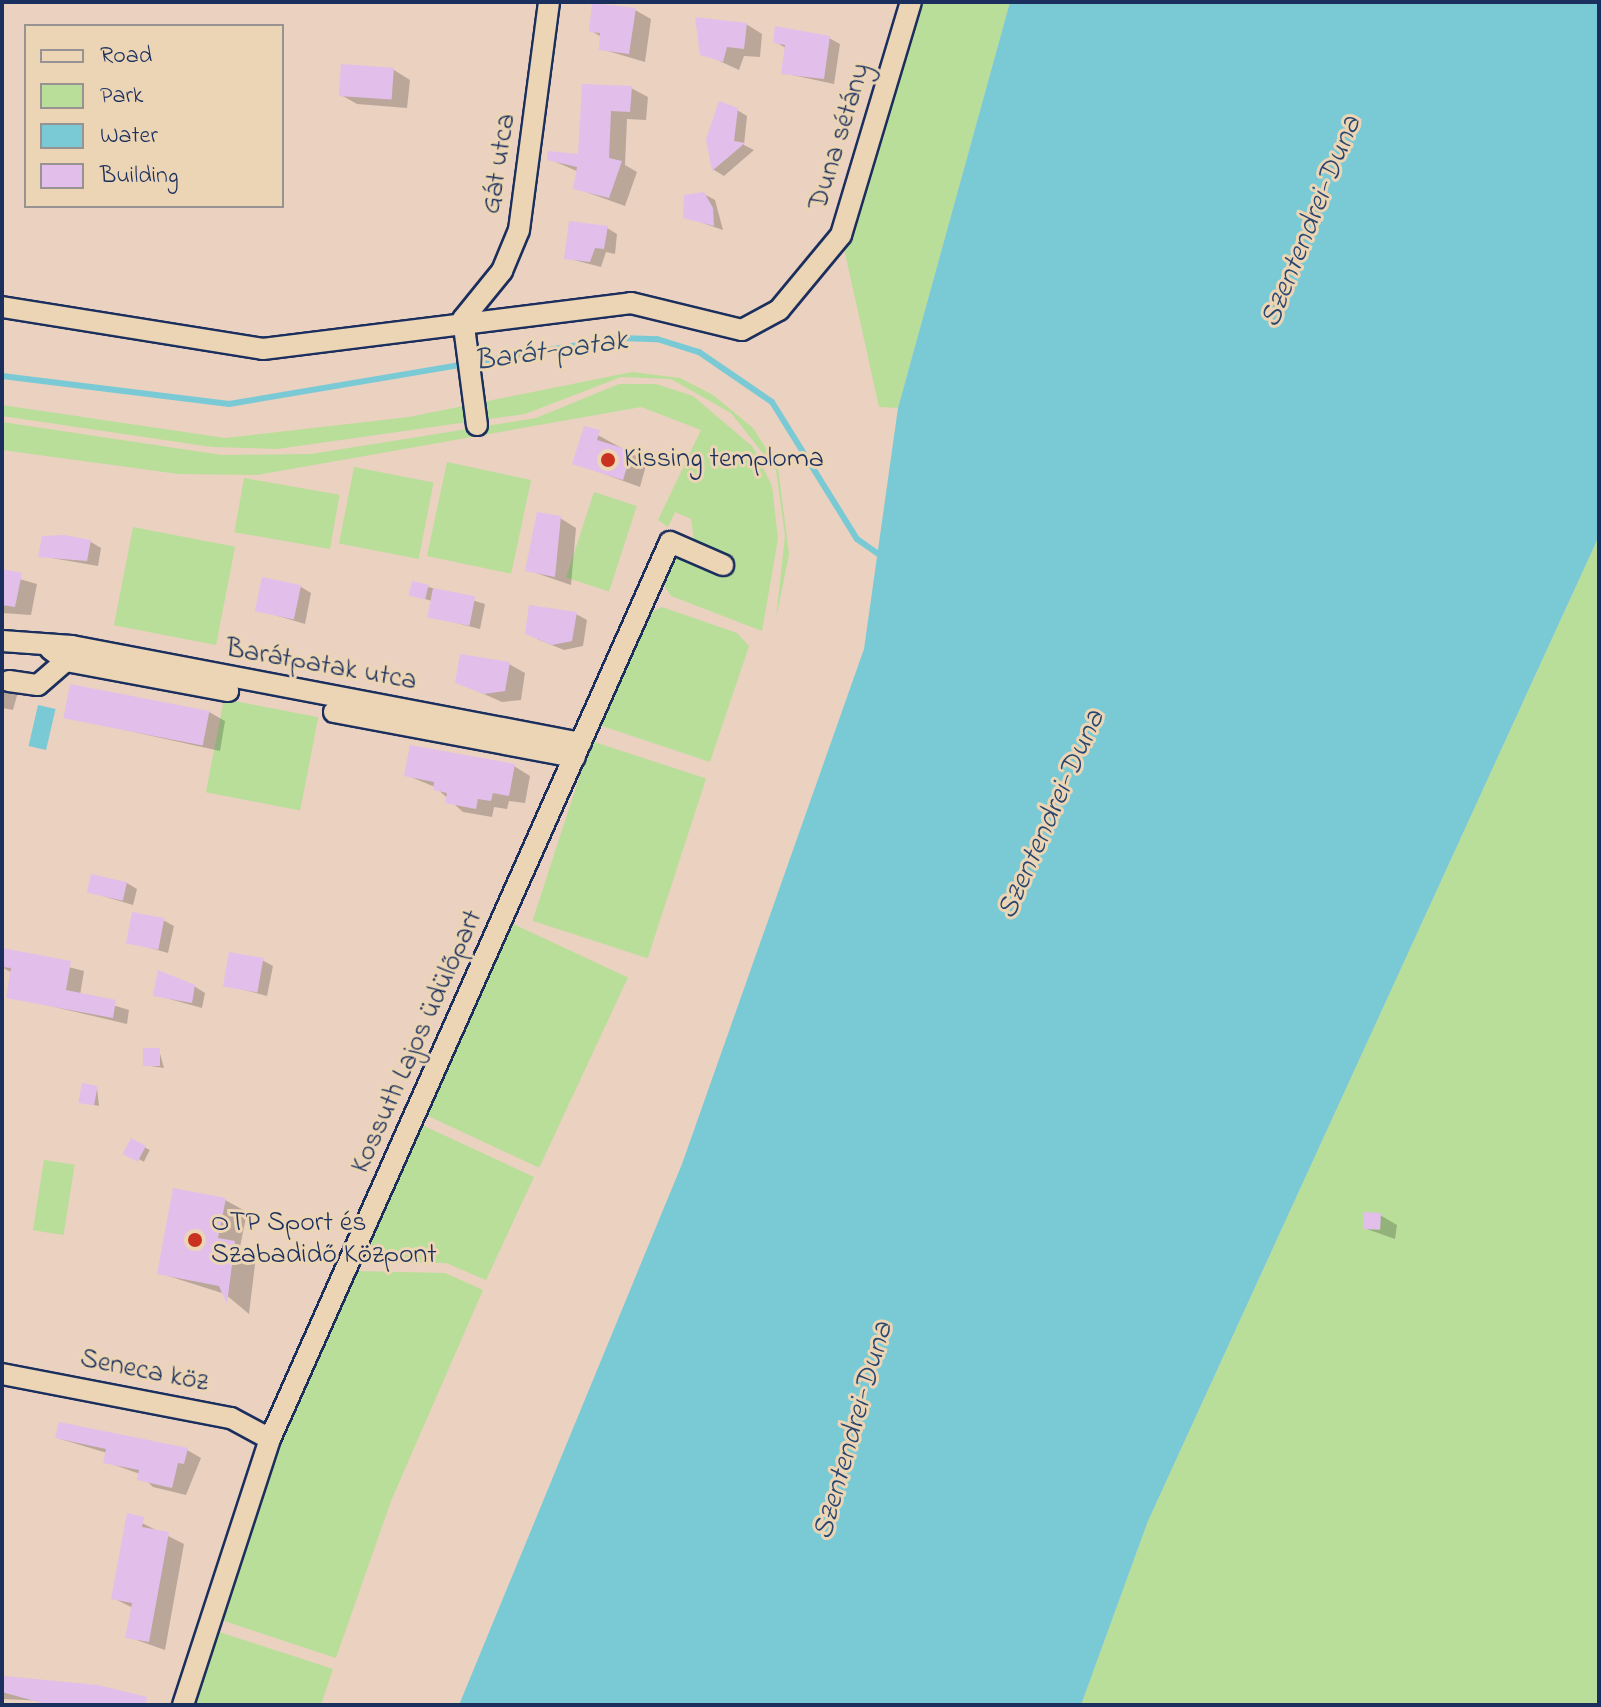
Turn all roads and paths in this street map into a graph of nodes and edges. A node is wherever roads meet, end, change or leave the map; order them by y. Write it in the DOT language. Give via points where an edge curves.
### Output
graph roads {
  1 [pos="549,2"];
  2 [pos="911,2"];
  3 [pos="2,307"];
  4 [pos="463,319"];
  5 [pos="477,425"];
  6 [pos="723,565"];
  7 [pos="2,641"];
  8 [pos="58,655"];
  9 [pos="9,681"];
  10 [pos="578,750"];
  11 [pos="2,1374"];
  12 [pos="270,1439"];
  13 [pos="183,1705"];
  1 -- 4 [label="street, Gát utca" via="519,230 502,271"];
  2 -- 4 [label="street, Duna sétány" via="841,235 779,310 730,330 631,303"];
  3 -- 4 [label="street" via="263,349"];
  4 -- 5 [label="street"];
  6 -- 10 [label="street, Kossuth Lajos üdülőpart" via="670,542"];
  7 -- 8 [label="street, Barátpatak utca"];
  8 -- 9 [label="street" via="38,685"];
  8 -- 10 [label="street, Barátpatak utca" via="72,646"];
  10 -- 12 [label="street, Kossuth Lajos üdülőpart"];
  11 -- 12 [label="street, Seneca köz" via="231,1418"];
  12 -- 13 [label="street, Kossuth Lajos üdülőpart"];
}
